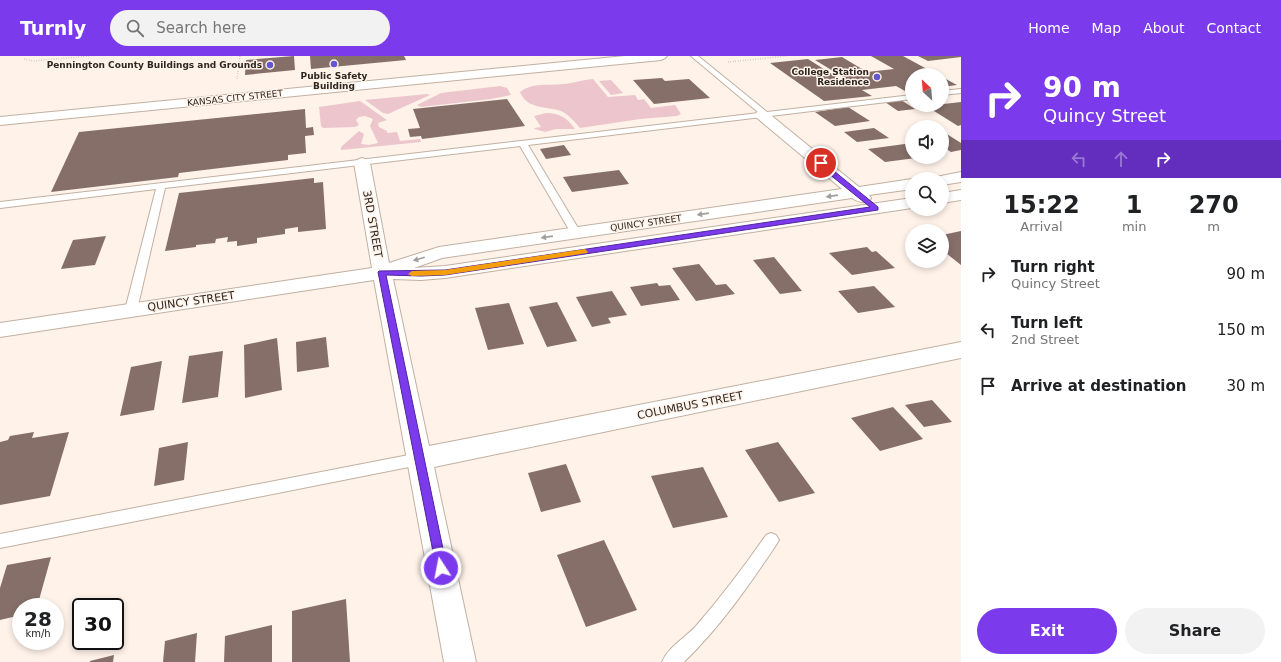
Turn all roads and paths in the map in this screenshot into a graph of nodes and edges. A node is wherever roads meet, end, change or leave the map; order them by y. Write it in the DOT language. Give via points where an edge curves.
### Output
graph roads {
  1 [pos="90,56"];
  2 [pos="240,56"];
  3 [pos="661,56"];
  4 [pos="694,56"];
  5 [pos="24,59"];
  6 [pos="237,83"];
  7 [pos="961,91"];
  8 [pos="949,92"];
  9 [pos="905,98"];
  10 [pos="764,115"];
  11 [pos="0,121"];
  12 [pos="522,144"];
  13 [pos="362,163"];
  14 [pos="961,177"];
  15 [pos="949,179"];
  16 [pos="161,185"];
  17 [pos="905,185"];
  18 [pos="856,192"];
  19 [pos="961,195"];
  20 [pos="949,197"];
  21 [pos="905,204"];
  22 [pos="0,205"];
  23 [pos="876,208"];
  24 [pos="576,233"];
  25 [pos="382,272"];
  26 [pos="131,310"];
  27 [pos="0,330"];
  28 [pos="961,350"];
  29 [pos="419,459"];
  30 [pos="771,540"];
  31 [pos="0,542"];
  32 [pos="460,662"];
  33 [pos="671,662"];
  1 -- 5 [label="path" via="33,61"];
  2 -- 6 [label="path"];
  3 -- 11 [label="street, KANSAS CITY STREET"];
  4 -- 10 [label="lane"];
  7 -- 8 [label="lane"];
  9 -- 10 [label="lane"];
  10 -- 12 [label="lane"];
  10 -- 18 [label="street"];
  12 -- 13 [label="lane"];
  12 -- 24 [label="lane"];
  13 -- 16 [label="lane"];
  13 -- 25 [label="street, 3RD STREET"];
  14 -- 15 [label="street"];
  16 -- 22 [label="lane"];
  16 -- 26 [label="lane"];
  17 -- 18 [label="street, QUINCY STREET"];
  18 -- 23 [label="street"];
  18 -- 24 [label="street, QUINCY STREET, one-way"];
  19 -- 20 [label="street"];
  21 -- 23 [label="street, QUINCY STREET"];
  23 -- 25 [label="street, QUINCY STREET" via="445,272"];
  24 -- 25 [label="street, QUINCY STREET, one-way" via="439,253"];
  25 -- 26 [label="street, QUINCY STREET"];
  25 -- 29 [label="street, 3RD STREET"];
  26 -- 27 [label="street, QUINCY STREET"];
  28 -- 29 [label="street, COLUMBUS STREET"];
  29 -- 31 [label="lane"];
  29 -- 32 [label="street, 3RD STREET"];
  30 -- 33 [label="lane" via="739,587 705,628"];
}
